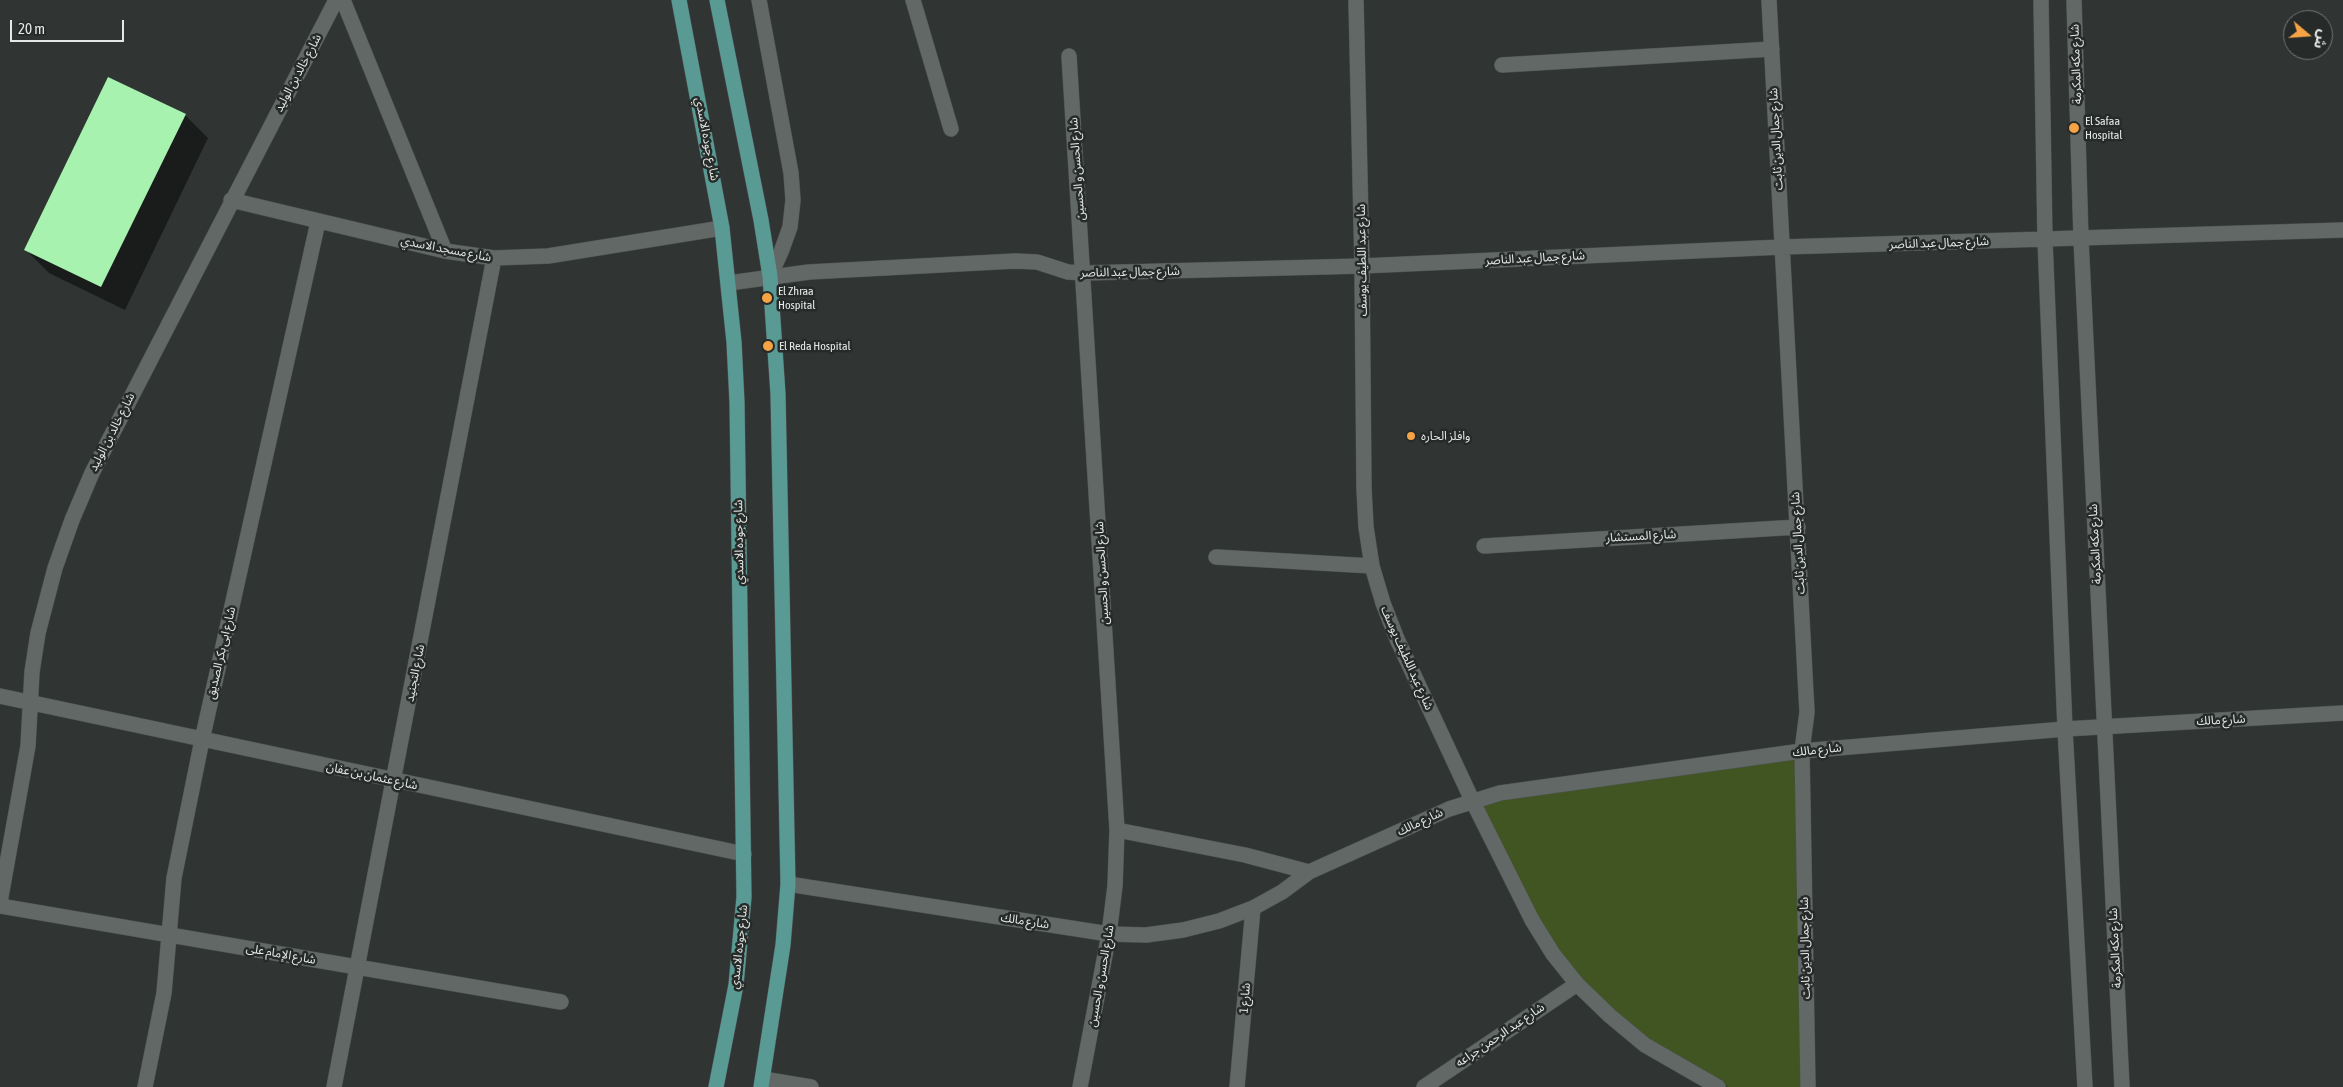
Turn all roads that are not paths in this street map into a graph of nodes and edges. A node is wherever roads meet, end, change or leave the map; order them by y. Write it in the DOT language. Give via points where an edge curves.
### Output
graph roads {
  1 [pos="336,0"];
  2 [pos="342,0"];
  3 [pos="679,0"];
  4 [pos="717,0"];
  5 [pos="759,0"];
  6 [pos="913,0"];
  7 [pos="1356,0"];
  8 [pos="1769,0"];
  9 [pos="2041,0"];
  10 [pos="2074,0"];
  11 [pos="1772,49"];
  12 [pos="1069,56"];
  13 [pos="1502,65"];
  14 [pos="951,129"];
  15 [pos="231,200"];
  16 [pos="318,222"];
  17 [pos="722,228"];
  18 [pos="2343,230"];
  19 [pos="2081,239"];
  20 [pos="2044,240"];
  21 [pos="1782,247"];
  22 [pos="445,251"];
  23 [pos="494,258"];
  24 [pos="1362,266"];
  25 [pos="1084,273"];
  26 [pos="770,276"];
  27 [pos="729,283"];
  28 [pos="1798,526"];
  29 [pos="1484,546"];
  30 [pos="1216,557"];
  31 [pos="1372,566"];
  32 [pos="0,696"];
  33 [pos="29,702"];
  34 [pos="2343,713"];
  35 [pos="2103,727"];
  36 [pos="2065,729"];
  37 [pos="202,740"];
  38 [pos="1802,751"];
  39 [pos="394,780"];
  40 [pos="1472,800"];
  41 [pos="1117,830"];
  42 [pos="744,854"];
  43 [pos="1309,872"];
  44 [pos="788,884"];
  45 [pos="0,902"];
  46 [pos="0,906"];
  47 [pos="1253,908"];
  48 [pos="169,934"];
  49 [pos="1110,934"];
  50 [pos="357,967"];
  51 [pos="1577,984"];
  52 [pos="561,1002"];
  53 [pos="762,1083"];
  54 [pos="146,1087"];
  55 [pos="334,1087"];
  56 [pos="716,1087"];
  57 [pos="811,1087"];
  58 [pos="1080,1087"];
  59 [pos="1237,1087"];
  60 [pos="1424,1087"];
  61 [pos="1718,1087"];
  62 [pos="1808,1087"];
  63 [pos="2085,1087"];
  64 [pos="2122,1087"];
  1 -- 15 [label="street, شارع خالد بن الوليد"];
  2 -- 22 [label="street"];
  3 -- 17 [label="main road, شارع جوده الاسدي"];
  4 -- 26 [label="main road"];
  5 -- 26 [label="street" via="791,173 793,200 790,227"];
  6 -- 14 [label="street"];
  7 -- 24 [label="street, شارع عبد اللطيف يوسف"];
  8 -- 11 [label="street, شارع جمال الدين ثابت"];
  9 -- 20 [label="street"];
  10 -- 19 [label="street, شارع مكه المكرمة"];
  11 -- 13 [label="street"];
  11 -- 21 [label="street, شارع جمال الدين ثابت"];
  12 -- 25 [label="street, شارع الحسن و الحسين"];
  15 -- 16 [label="street, شارع مسجد الاسدي"];
  15 -- 33 [label="street, شارع خالد بن الوليد" via="92,473 72,520 38,633"];
  16 -- 22 [label="street, شارع مسجد الاسدي"];
  16 -- 37 [label="street, شارع ابى بكر الصديق"];
  17 -- 23 [label="street, شارع مسجد الاسدي" via="548,256"];
  17 -- 27 [label="main road, شارع جوده الاسدي"];
  18 -- 19 [label="street, شارع جمال عبد الناصر"];
  19 -- 20 [label="street, شارع جمال عبد الناصر"];
  19 -- 35 [label="street, شارع مكه المكرمة"];
  20 -- 21 [label="street, شارع جمال عبد الناصر"];
  20 -- 36 [label="street"];
  21 -- 24 [label="street, شارع جمال عبد الناصر"];
  21 -- 28 [label="street, شارع جمال الدين ثابت"];
  22 -- 23 [label="street, شارع مسجد الاسدي"];
  23 -- 39 [label="street, شارع التجنيد"];
  24 -- 25 [label="street, شارع جمال عبد الناصر"];
  24 -- 31 [label="street, شارع عبد اللطيف يوسف" via="1364,489"];
  25 -- 26 [label="street, شارع جمال عبد الناصر" via="1068,272 1037,262 1014,261"];
  25 -- 41 [label="street, شارع الحسن و الحسين"];
  26 -- 27 [label="street, شارع جمال عبد الناصر"];
  26 -- 44 [label="main road" via="778,394"];
  27 -- 42 [label="main road, شارع جوده الاسدي" via="737,402"];
  28 -- 29 [label="street, شارع المستشار"];
  28 -- 38 [label="street, شارع جمال الدين ثابت" via="1807,712"];
  30 -- 31 [label="street"];
  31 -- 40 [label="street, شارع عبد اللطيف يوسف" via="1397,639"];
  32 -- 33 [label="street, شارع عثمان بن عفان"];
  33 -- 37 [label="street, شارع عثمان بن عفان"];
  33 -- 45 [label="street, شارع خالد بن الوليد" via="28,746"];
  34 -- 35 [label="street, شارع مالك"];
  35 -- 36 [label="street, شارع مالك"];
  35 -- 64 [label="street, شارع مكه المكرمة"];
  36 -- 38 [label="street, شارع مالك"];
  36 -- 63 [label="street"];
  37 -- 39 [label="street, شارع عثمان بن عفان"];
  37 -- 48 [label="street, شارع ابى بكر الصديق" via="174,878"];
  38 -- 40 [label="street, شارع مالك" via="1500,793"];
  38 -- 62 [label="street, شارع جمال الدين ثابت"];
  39 -- 42 [label="street, شارع عثمان بن عفان"];
  39 -- 50 [label="street, شارع التجنيد"];
  40 -- 43 [label="street, شارع مالك"];
  40 -- 51 [label="street, شارع عبد اللطيف يوسف" via="1532,920"];
  41 -- 43 [label="street" via="1245,855"];
  41 -- 49 [label="street, شارع الحسن و الحسين"];
  42 -- 56 [label="main road, شارع جوده الاسدي" via="742,941"];
  43 -- 47 [label="street, شارع مالك"];
  44 -- 49 [label="street, شارع مالك"];
  44 -- 53 [label="main road" via="784,945"];
  46 -- 48 [label="street, شارع الإمام على"];
  47 -- 49 [label="street, شارع مالك" via="1183,930 1146,935"];
  47 -- 59 [label="street, شارع 1"];
  48 -- 50 [label="street, شارع الإمام على"];
  48 -- 54 [label="street, شارع ابى بكر الصديق" via="164,993"];
  49 -- 58 [label="street, شارع الحسن و الحسين"];
  50 -- 52 [label="street, شارع الإمام على"];
  50 -- 55 [label="street, شارع التجنيد"];
  51 -- 60 [label="street, شارع عبد الرحمن جراعه"];
  51 -- 61 [label="street, شارع عبد اللطيف يوسف" via="1645,1045"];
  53 -- 57 [label="street"];
}
